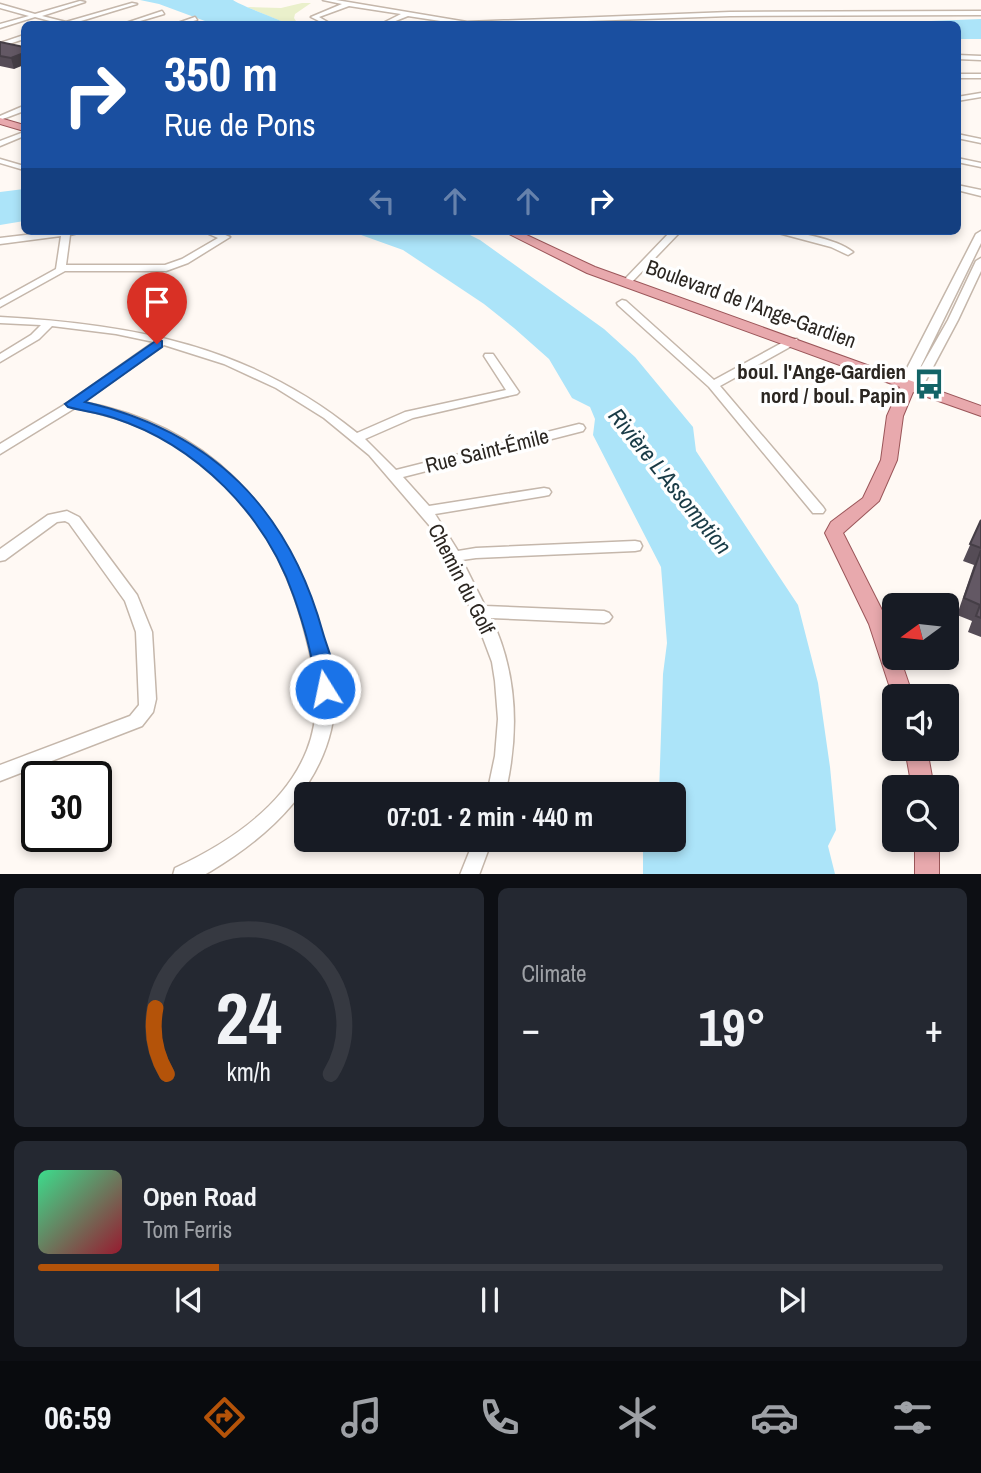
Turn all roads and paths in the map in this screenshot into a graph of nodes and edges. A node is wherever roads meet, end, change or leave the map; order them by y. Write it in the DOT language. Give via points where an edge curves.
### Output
graph roads {
  1 [pos="74,0"];
  2 [pos="326,0"];
  3 [pos="82,2"];
  4 [pos="134,4"];
  5 [pos="349,4"];
  6 [pos="0,8"];
  7 [pos="162,13"];
  8 [pos="981,13"];
  9 [pos="407,14"];
  10 [pos="35,16"];
  11 [pos="195,19"];
  12 [pos="54,21"];
  13 [pos="76,21"];
  14 [pos="135,21"];
  15 [pos="188,21"];
  16 [pos="322,21"];
  17 [pos="391,21"];
  18 [pos="448,21"];
  19 [pos="545,21"];
  20 [pos="0,26"];
  21 [pos="21,38"];
  22 [pos="1,44"];
  23 [pos="961,57"];
  24 [pos="981,58"];
  25 [pos="961,76"];
  26 [pos="981,76"];
  27 [pos="981,95"];
  28 [pos="961,98"];
  29 [pos="21,110"];
  30 [pos="0,120"];
  31 [pos="21,127"];
  32 [pos="21,135"];
  33 [pos="961,137"];
  34 [pos="981,141"];
  35 [pos="0,144"];
  36 [pos="0,160"];
  37 [pos="961,160"];
  38 [pos="980,162"];
  39 [pos="21,168"];
  40 [pos="961,188"];
  41 [pos="981,192"];
  42 [pos="981,234"];
  43 [pos="50,235"];
  44 [pos="66,235"];
  45 [pos="219,235"];
  46 [pos="517,235"];
  47 [pos="672,235"];
  48 [pos="791,235"];
  49 [pos="0,241"];
  50 [pos="848,252"];
  51 [pos="981,261"];
  52 [pos="63,268"];
  53 [pos="627,282"];
  54 [pos="622,303"];
  55 [pos="0,304"];
  56 [pos="938,316"];
  57 [pos="0,320"];
  58 [pos="953,320"];
  59 [pos="49,323"];
  60 [pos="159,339"];
  61 [pos="793,341"];
  62 [pos="489,356"];
  63 [pos="0,359"];
  64 [pos="886,375"];
  65 [pos="713,385"];
  66 [pos="905,391"];
  67 [pos="73,404"];
  68 [pos="981,411"];
  69 [pos="579,428"];
  70 [pos="358,437"];
  71 [pos="0,450"];
  72 [pos="396,474"];
  73 [pos="544,492"];
  74 [pos="818,510"];
  75 [pos="425,511"];
  76 [pos="635,546"];
  77 [pos="0,556"];
  78 [pos="453,557"];
  79 [pos="479,612"];
  80 [pos="604,617"];
  81 [pos="899,684"];
  82 [pos="0,773"];
  83 [pos="498,782"];
  84 [pos="478,852"];
  85 [pos="927,852"];
  86 [pos="182,874"];
  87 [pos="469,874"];
  88 [pos="927,874"];
  1 -- 3 [label="street"];
  2 -- 5 [label="street"];
  3 -- 10 [label="street"];
  4 -- 13 [label="street"];
  5 -- 9 [label="street"];
  5 -- 16 [label="street" via="314,17"];
  6 -- 10 [label="street"];
  7 -- 14 [label="street"];
  8 -- 19 [label="street" via="730,14"];
  9 -- 17 [label="street"];
  9 -- 18 [label="street"];
  10 -- 12 [label="street"];
  10 -- 20 [label="street"];
  11 -- 15 [label="street"];
  21 -- 22 [label="street"];
  23 -- 24 [label="street"];
  25 -- 26 [label="street"];
  27 -- 28 [label="street"];
  29 -- 30 [label="street"];
  30 -- 31 [label="main road"];
  32 -- 35 [label="street"];
  33 -- 34 [label="street"];
  36 -- 39 [label="street"];
  37 -- 38 [label="street"];
  40 -- 41 [label="street"];
  42 -- 56 [label="street"];
  43 -- 49 [label="street"];
  44 -- 52 [label="street"];
  45 -- 52 [label="street" via="225,237 175,265"];
  46 -- 53 [label="main road, Boulevard de l'Ange-Gardien"];
  47 -- 53 [label="street"];
  48 -- 50 [label="street"];
  51 -- 58 [label="street"];
  52 -- 55 [label="street"];
  53 -- 61 [label="main road, Boulevard de l'Ange-Gardien"];
  54 -- 65 [label="street"];
  56 -- 58 [label="street"];
  56 -- 66 [label="street"];
  57 -- 59 [label="street, Chemin du Golf"];
  58 -- 66 [label="street" via="920,380"];
  59 -- 60 [label="street, Chemin du Golf"];
  59 -- 63 [label="street"];
  60 -- 67 [label="street"];
  60 -- 70 [label="street, Chemin du Golf" via="206,352 275,381"];
  61 -- 64 [label="main road, Boulevard de l'Ange-Gardien"];
  61 -- 65 [label="street"];
  62 -- 70 [label="street" via="513,391 410,415"];
  64 -- 66 [label="main road"];
  65 -- 74 [label="street"];
  66 -- 68 [label="main road" via="942,396"];
  66 -- 81 [label="main road" via="895,416 889,460 870,501 834,533 879,624"];
  67 -- 71 [label="street"];
  67 -- 86 [label="street" via="144,425 192,451 229,480 274,534 303,596 324,674 322,733 306,772 241,842"];
  69 -- 72 [label="street, Rue Saint-Émile"];
  70 -- 72 [label="street, Chemin du Golf"];
  72 -- 75 [label="street, Chemin du Golf"];
  73 -- 75 [label="street"];
  75 -- 78 [label="street, Chemin du Golf"];
  76 -- 78 [label="street"];
  77 -- 82 [label="street" via="53,519 62,515 74,520 132,599 144,632 148,699 136,721"];
  78 -- 79 [label="street, Chemin du Golf"];
  79 -- 80 [label="street"];
  79 -- 83 [label="street, Chemin du Golf" via="494,643 504,687 506,741"];
  84 -- 87 [label="street"];
  85 -- 88 [label="main road"];
}
